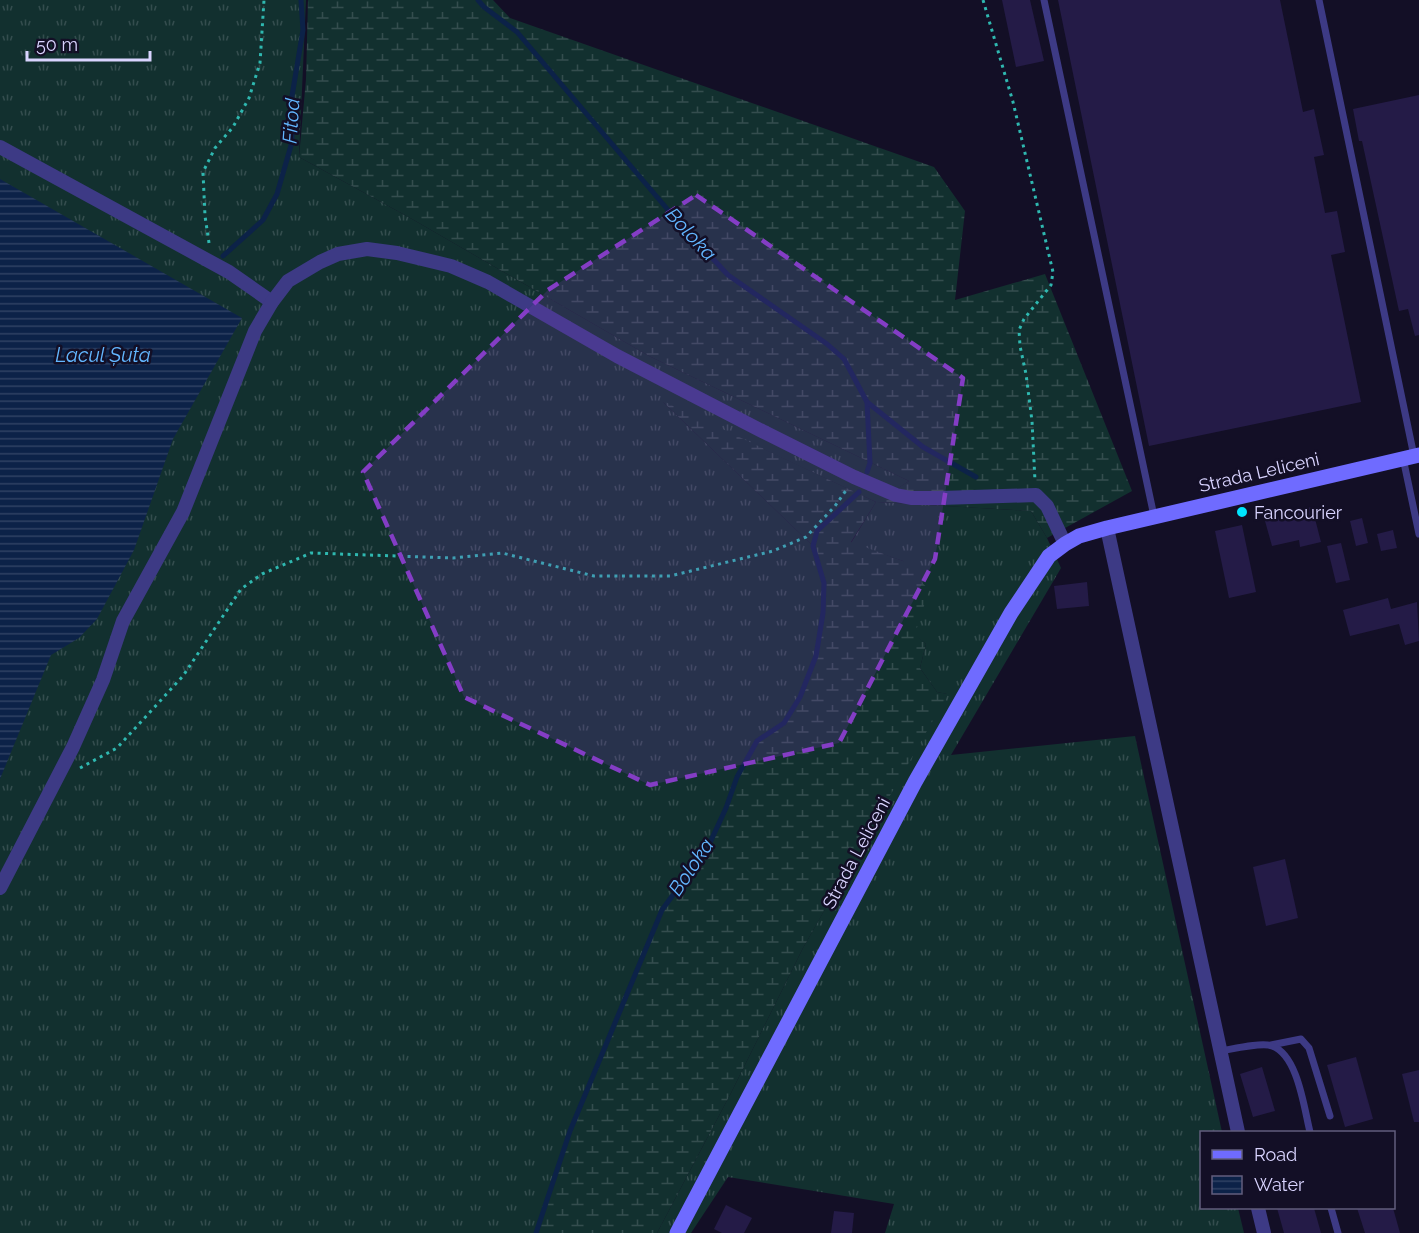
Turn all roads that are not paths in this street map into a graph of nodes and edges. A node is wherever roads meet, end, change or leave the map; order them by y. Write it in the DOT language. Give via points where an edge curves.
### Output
graph roads {
  1 [pos="1044,0"];
  2 [pos="1319,0"];
  3 [pos="0,147"];
  4 [pos="272,302"];
  5 [pos="1412,456"];
  6 [pos="1154,516"];
  7 [pos="1107,528"];
  8 [pos="1419,534"];
  9 [pos="1065,544"];
  10 [pos="0,888"];
  11 [pos="1270,1045"];
  12 [pos="1221,1051"];
  13 [pos="1330,1116"];
  14 [pos="1238,1131"];
  15 [pos="1310,1131"];
  16 [pos="1258,1209"];
  17 [pos="1331,1209"];
  18 [pos="677,1233"];
  19 [pos="1264,1233"];
  20 [pos="1338,1233"];
  1 -- 6 [label="lane"];
  2 -- 5 [label="lane"];
  3 -- 4 [label="street" via="229,272"];
  4 -- 9 [label="street" via="288,281 338,254 367,249 452,266 488,282 617,356 896,495 1036,495 1047,506"];
  4 -- 10 [label="street" via="255,331 183,512 123,621 103,680"];
  5 -- 6 [label="main road, Strada Leliceni"];
  5 -- 8 [label="lane"];
  6 -- 7 [label="main road, Strada Leliceni"];
  7 -- 9 [label="main road, Strada Leliceni"];
  7 -- 12 [label="street"];
  9 -- 18 [label="main road, Strada Leliceni" via="1049,556 1011,613 915,782"];
  11 -- 12 [label="lane"];
  11 -- 13 [label="lane" via="1301,1039 1309,1048"];
  11 -- 15 [label="lane" via="1284,1052 1293,1067"];
  12 -- 14 [label="street"];
  16 -- 19 [label="street"];
  17 -- 20 [label="lane"];
}
